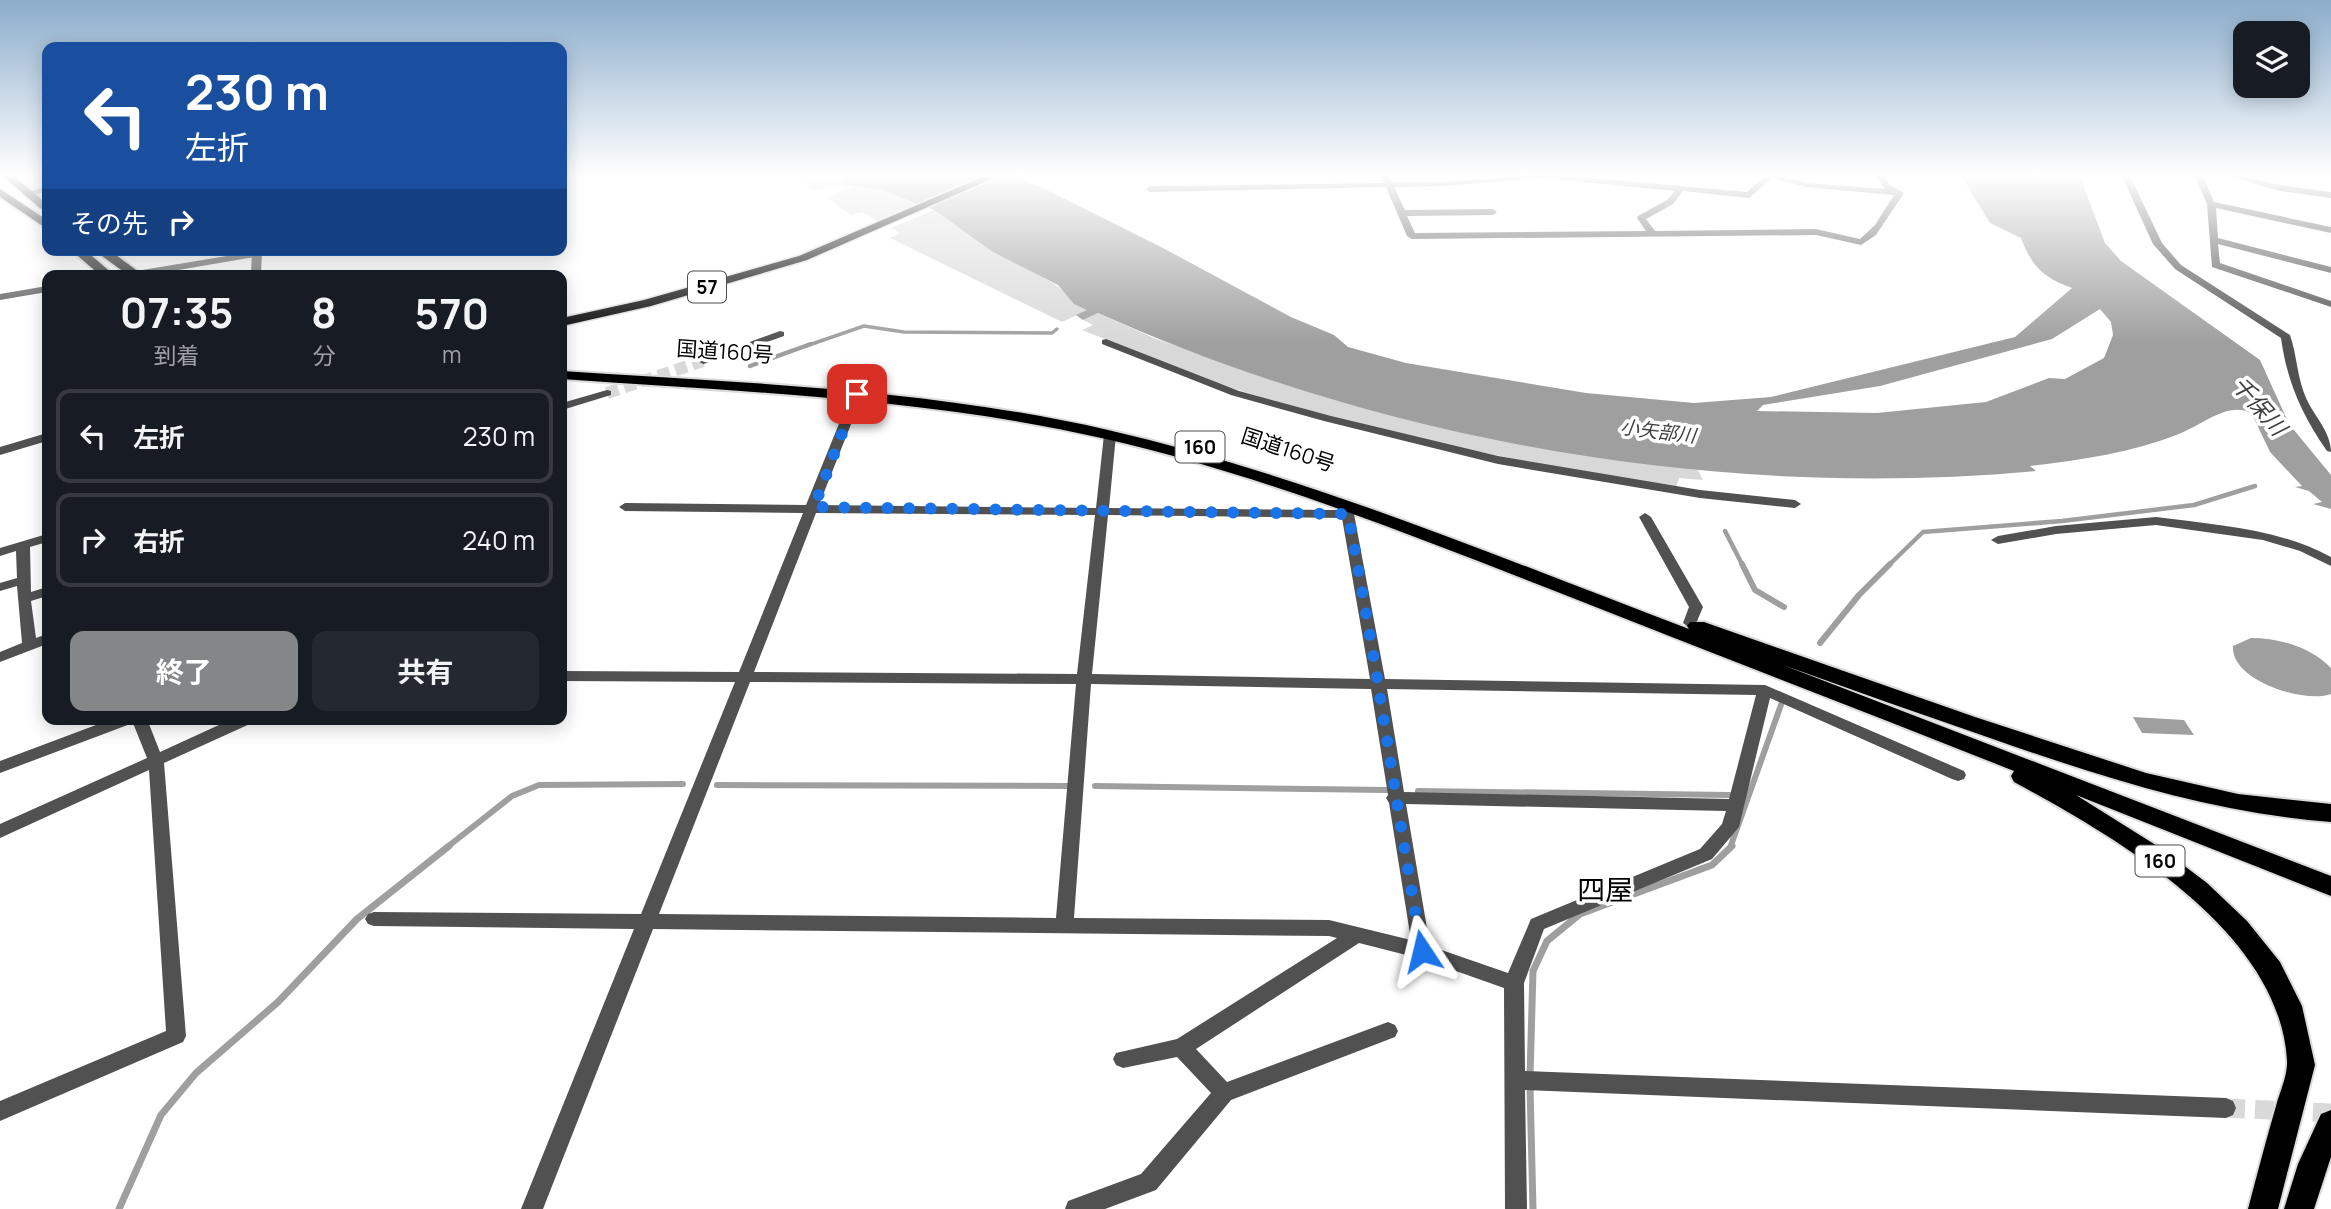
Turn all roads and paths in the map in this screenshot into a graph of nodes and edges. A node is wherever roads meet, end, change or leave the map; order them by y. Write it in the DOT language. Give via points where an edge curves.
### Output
graph roads {
  1 [pos="872,230"];
  2 [pos="1410,230"];
  3 [pos="1650,230"];
  4 [pos="1875,230"];
  5 [pos="2152,230"];
  6 [pos="2212,230"];
  7 [pos="1653,235"];
  8 [pos="2213,240"];
  9 [pos="84,256"];
  10 [pos="108,256"];
  11 [pos="235,256"];
  12 [pos="2329,266"];
  13 [pos="102,270"];
  14 [pos="128,270"];
  15 [pos="156,270"];
  16 [pos="42,290"];
  17 [pos="0,297"];
  18 [pos="2331,303"];
  19 [pos="567,321"];
  20 [pos="780,334"];
  21 [pos="1107,342"];
  22 [pos="703,361"];
  23 [pos="567,365"];
  24 [pos="567,375"];
  25 [pos="607,393"];
  26 [pos="857,394"];
  27 [pos="567,405"];
  28 [pos="1110,435"];
  29 [pos="42,438"];
  30 [pos="2331,448"];
  31 [pos="0,451"];
  32 [pos="1795,504"];
  33 [pos="625,507"];
  34 [pos="814,507"];
  35 [pos="1347,510"];
  36 [pos="1103,512"];
  37 [pos="1645,517"];
  38 [pos="42,539"];
  39 [pos="1998,540"];
  40 [pos="23,545"];
  41 [pos="0,552"];
  42 [pos="2331,562"];
  43 [pos="24,580"];
  44 [pos="0,587"];
  45 [pos="42,593"];
  46 [pos="24,599"];
  47 [pos="1690,623"];
  48 [pos="42,641"];
  49 [pos="30,646"];
  50 [pos="0,657"];
  51 [pos="1802,673"];
  52 [pos="567,676"];
  53 [pos="743,679"];
  54 [pos="1084,679"];
  55 [pos="1380,683"];
  56 [pos="1765,690"];
  57 [pos="113,725"];
  58 [pos="141,725"];
  59 [pos="234,725"];
  60 [pos="156,761"];
  61 [pos="0,768"];
  62 [pos="1958,775"];
  63 [pos="1394,798"];
  64 [pos="1735,805"];
  65 [pos="2331,813"];
  66 [pos="0,831"];
  67 [pos="2331,874"];
  68 [pos="2331,886"];
  69 [pos="374,919"];
  70 [pos="646,920"];
  71 [pos="1064,927"];
  72 [pos="1353,937"];
  73 [pos="1422,951"];
  74 [pos="1514,983"];
  75 [pos="1388,1031"];
  76 [pos="1181,1047"];
  77 [pos="1123,1059"];
  78 [pos="1518,1080"];
  79 [pos="1224,1093"];
  80 [pos="2226,1108"];
  81 [pos="0,1111"];
  82 [pos="2331,1124"];
  83 [pos="532,1209"];
  84 [pos="1076,1209"];
  85 [pos="1517,1209"];
  86 [pos="2263,1209"];
  87 [pos="2299,1209"];
  1 -- 19 [label="main road, 57" via="740,279"];
  2 -- 7 [label="street" via="1412,236"];
  3 -- 7 [label="street"];
  4 -- 7 [label="street" via="1861,242 1816,232"];
  5 -- 30 [label="street" via="2178,267 2286,337 2288,368 2312,422"];
  6 -- 8 [label="street"];
  8 -- 12 [label="street"];
  8 -- 18 [label="street" via="2215,265"];
  9 -- 13 [label="highway"];
  10 -- 14 [label="highway"];
  11 -- 15 [label="street"];
  16 -- 17 [label="street"];
  20 -- 22 [label="street"];
  21 -- 32 [label="street" via="1235,393 1498,460 1700,494"];
  23 -- 47 [label="highway, 国道160号 / 160" via="943,393 1146,433 1220,451 1379,503"];
  24 -- 26 [label="highway, 国道160号 / 160"];
  25 -- 27 [label="street"];
  26 -- 28 [label="highway, 国道160号 / 160"];
  26 -- 34 [label="street"];
  28 -- 35 [label="highway, 国道160号 / 160" via="1230,465"];
  28 -- 36 [label="street"];
  29 -- 31 [label="street"];
  33 -- 34 [label="street"];
  34 -- 36 [label="street"];
  34 -- 53 [label="street"];
  35 -- 36 [label="street"];
  35 -- 51 [label="highway, 国道160号 / 160"];
  35 -- 55 [label="street"];
  36 -- 54 [label="street"];
  37 -- 47 [label="street" via="1696,607"];
  38 -- 40 [label="street"];
  39 -- 42 [label="street" via="2156,521 2264,536 2305,548"];
  40 -- 41 [label="street"];
  40 -- 43 [label="street"];
  43 -- 44 [label="street"];
  43 -- 46 [label="street"];
  45 -- 46 [label="street"];
  46 -- 49 [label="street"];
  47 -- 51 [label="highway, 国道160号 / 160"];
  48 -- 49 [label="street"];
  49 -- 50 [label="street"];
  51 -- 65 [label="highway, 160" via="2120,774 2294,812"];
  51 -- 67 [label="highway, 160"];
  51 -- 68 [label="highway, 160" via="1812,682"];
  51 -- 86 [label="highway, 160" via="2080,806 2198,891 2265,960 2290,1003 2302,1063"];
  52 -- 53 [label="street"];
  53 -- 54 [label="street"];
  53 -- 70 [label="street"];
  54 -- 55 [label="street"];
  54 -- 71 [label="street"];
  55 -- 56 [label="street"];
  55 -- 63 [label="street"];
  56 -- 62 [label="street"];
  56 -- 64 [label="street"];
  57 -- 61 [label="street"];
  58 -- 60 [label="street"];
  59 -- 60 [label="street"];
  60 -- 66 [label="street"];
  60 -- 81 [label="street" via="176,1036"];
  63 -- 64 [label="street"];
  63 -- 73 [label="street"];
  64 -- 74 [label="street" via="1730,827 1706,854 1537,924"];
  69 -- 70 [label="street"];
  70 -- 71 [label="street"];
  70 -- 83 [label="street"];
  71 -- 72 [label="street" via="1329,929"];
  72 -- 73 [label="street"];
  72 -- 76 [label="street"];
  73 -- 74 [label="street"];
  74 -- 78 [label="street"];
  75 -- 79 [label="street"];
  76 -- 77 [label="street"];
  76 -- 79 [label="street"];
  78 -- 80 [label="street"];
  78 -- 85 [label="street"];
  79 -- 84 [label="street" via="1148,1182"];
  82 -- 87 [label="highway"];
}
